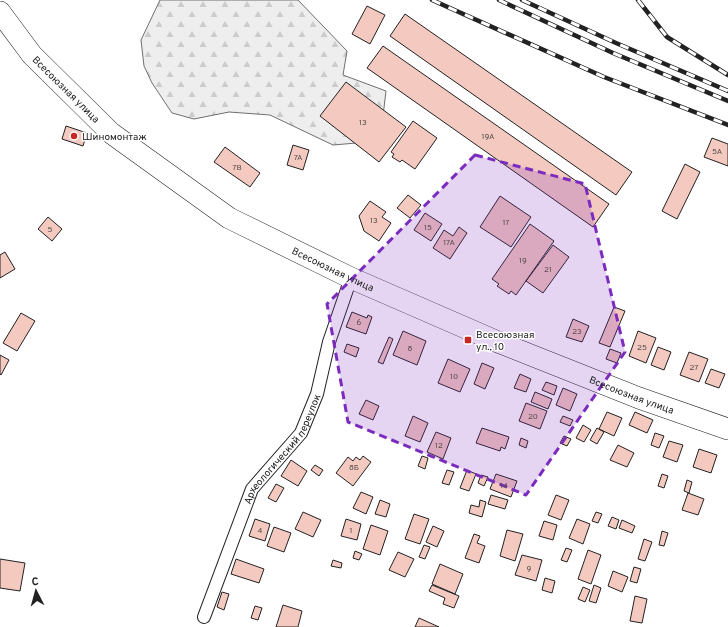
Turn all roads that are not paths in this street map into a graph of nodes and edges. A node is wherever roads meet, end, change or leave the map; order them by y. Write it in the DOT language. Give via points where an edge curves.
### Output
graph roads {
  1 [pos="0,12"];
  2 [pos="0,33"];
  3 [pos="32,56"];
  4 [pos="351,278"];
  5 [pos="728,429"];
  6 [pos="204,617"];
  1 -- 3 [label="highway, Всесоюзная улица"];
  2 -- 3 [label="highway"];
  3 -- 4 [label="highway, Всесоюзная улица" via="111,132 229,218"];
  4 -- 5 [label="highway, Всесоюзная улица" via="639,398"];
  4 -- 6 [label="street, Археологический переулок" via="329,342 317,394 301,433 252,489"];
}
